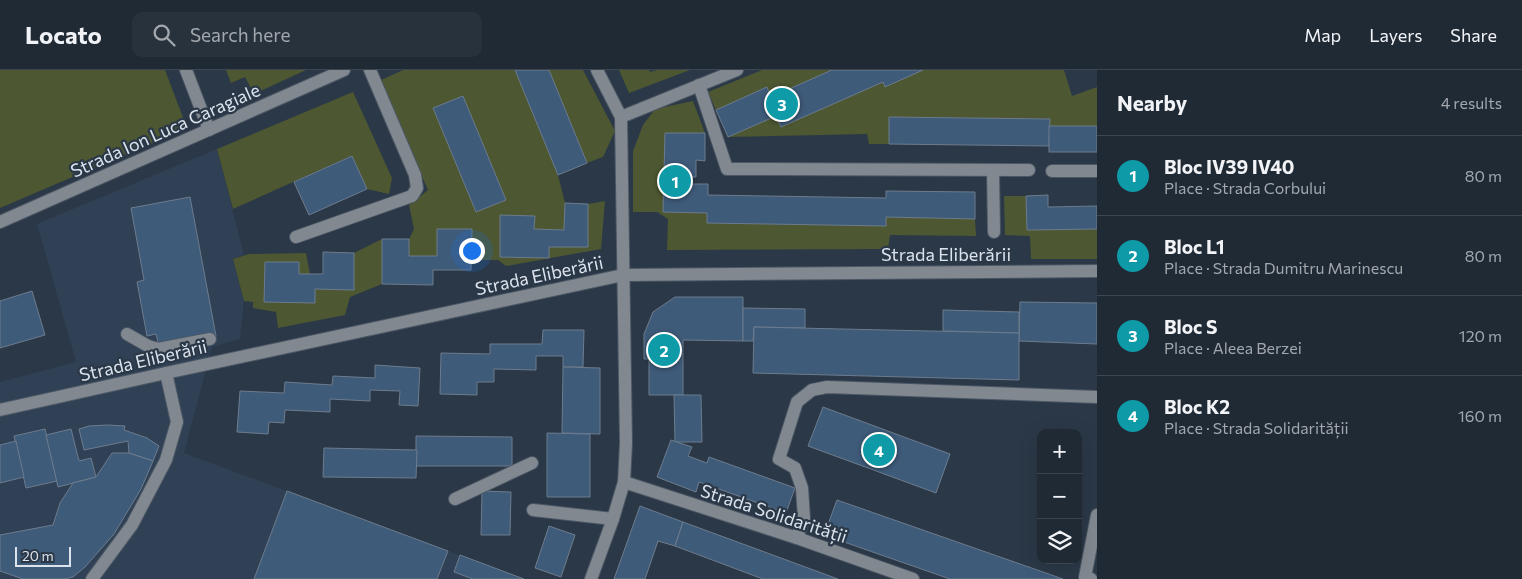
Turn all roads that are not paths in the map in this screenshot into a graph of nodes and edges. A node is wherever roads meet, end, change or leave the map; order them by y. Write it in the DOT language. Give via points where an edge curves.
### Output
graph roads {
  1 [pos="186,70"];
  2 [pos="344,70"];
  3 [pos="370,70"];
  4 [pos="597,70"];
  5 [pos="737,70"];
  6 [pos="699,85"];
  7 [pos="621,117"];
  8 [pos="209,130"];
  9 [pos="993,170"];
  10 [pos="1029,170"];
  11 [pos="1052,170"];
  12 [pos="1097,171"];
  13 [pos="0,222"];
  14 [pos="994,232"];
  15 [pos="296,236"];
  16 [pos="1097,272"];
  17 [pos="623,274"];
  18 [pos="127,334"];
  19 [pos="210,339"];
  20 [pos="166,373"];
  21 [pos="1097,397"];
  22 [pos="0,410"];
  23 [pos="532,463"];
  24 [pos="624,482"];
  25 [pos="455,499"];
  26 [pos="533,510"];
  27 [pos="1097,514"];
  28 [pos="612,519"];
  29 [pos="797,538"];
  30 [pos="910,578"];
  31 [pos="92,579"];
  32 [pos="591,579"];
  33 [pos="1091,579"];
  1 -- 8 [label="street"];
  2 -- 8 [label="street, Strada Ion Luca Caragiale"];
  3 -- 15 [label="street" via="415,175 417,188 412,196"];
  4 -- 7 [label="street"];
  5 -- 6 [label="street"];
  6 -- 7 [label="street"];
  6 -- 9 [label="street" via="727,169"];
  7 -- 17 [label="street"];
  8 -- 13 [label="street, Strada Ion Luca Caragiale"];
  9 -- 10 [label="street"];
  9 -- 14 [label="street"];
  11 -- 12 [label="street"];
  16 -- 17 [label="street, Strada Eliberării"];
  17 -- 20 [label="street, Strada Eliberării"];
  17 -- 24 [label="street"];
  18 -- 19 [label="street" via="158,350"];
  20 -- 22 [label="street, Strada Eliberării"];
  20 -- 31 [label="street" via="177,422 166,460 132,525"];
  21 -- 29 [label="street" via="812,390 797,402 779,459 795,468 802,488 804,518"];
  23 -- 25 [label="street"];
  24 -- 28 [label="street"];
  24 -- 29 [label="street, Strada Solidarității"];
  26 -- 28 [label="street"];
  27 -- 33 [label="street" via="1085,577"];
  28 -- 32 [label="street"];
  29 -- 30 [label="street, Strada Solidarității"];
}
